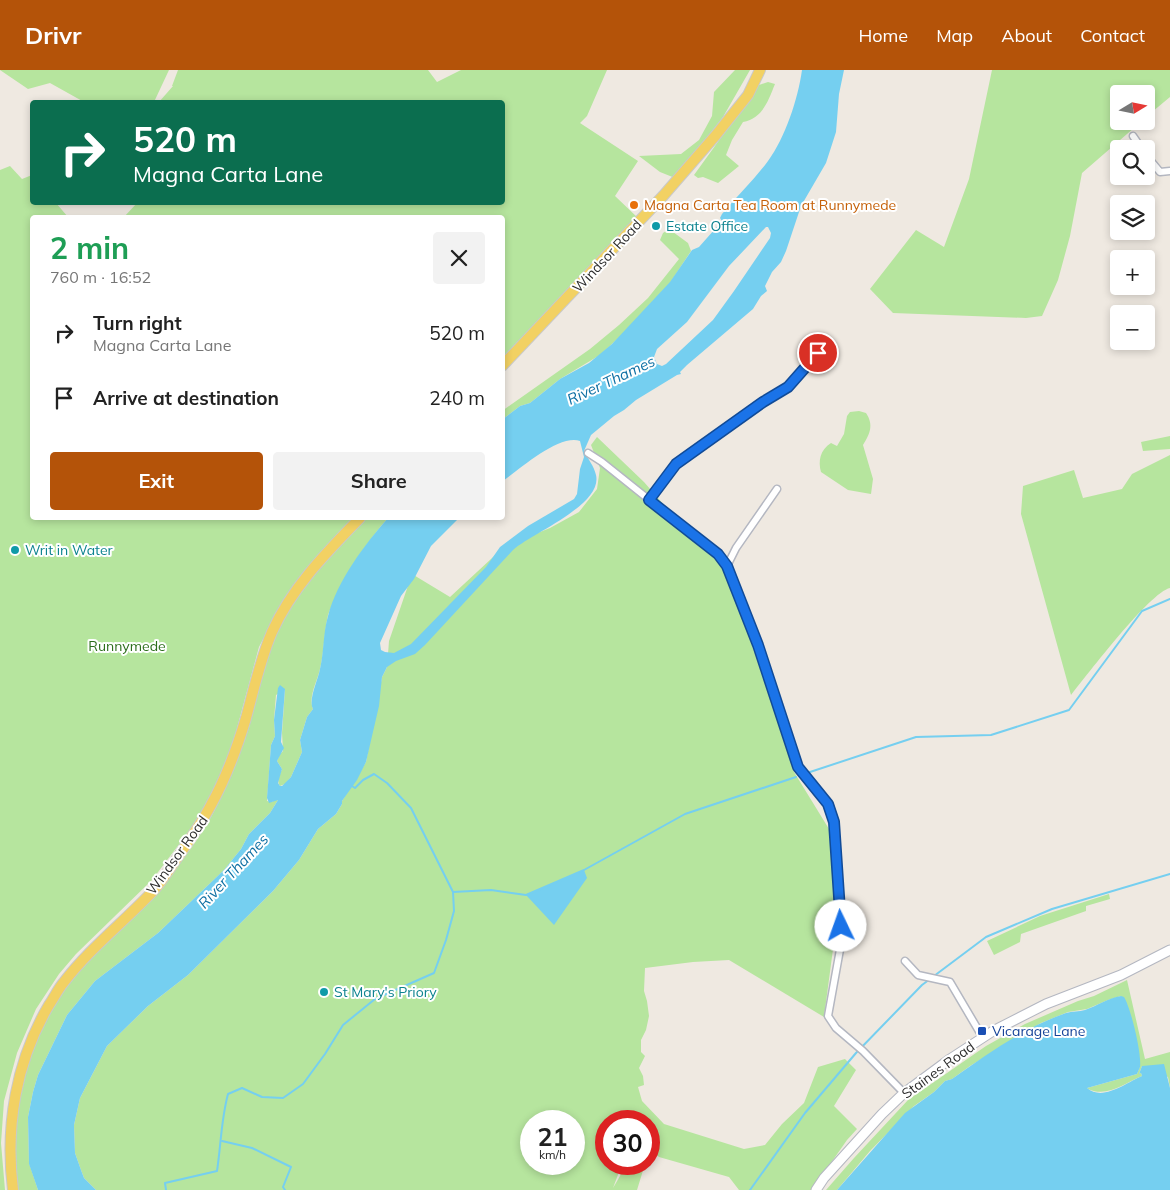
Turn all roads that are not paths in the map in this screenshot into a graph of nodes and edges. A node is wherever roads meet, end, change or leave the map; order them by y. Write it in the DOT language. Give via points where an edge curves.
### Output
graph roads {
  1 [pos="760,70"];
  2 [pos="1133,136"];
  3 [pos="1136,140"];
  4 [pos="1155,166"];
  5 [pos="1170,171"];
  6 [pos="824,346"];
  7 [pos="505,363"];
  8 [pos="588,454"];
  9 [pos="777,489"];
  10 [pos="649,500"];
  11 [pos="358,520"];
  12 [pos="727,566"];
  13 [pos="1170,950"];
  14 [pos="906,961"];
  15 [pos="982,1038"];
  16 [pos="904,1093"];
  17 [pos="13,1190"];
  18 [pos="816,1190"];
  1 -- 7 [label="main road, Windsor Road" via="748,95 663,196"];
  2 -- 3 [label="street"];
  4 -- 5 [label="street" via="1160,172"];
  6 -- 10 [label="street" via="788,387 676,464"];
  8 -- 10 [label="street"];
  9 -- 12 [label="street"];
  10 -- 12 [label="street" via="718,554"];
  11 -- 17 [label="main road, Windsor Road" via="312,569 276,624 262,656 228,771 194,835 156,888 63,983 44,1015 19,1075 10,1150"];
  12 -- 16 [label="street" via="758,645 798,767 828,804 834,822 842,944 828,1016 836,1028"];
  13 -- 15 [label="main road, Staines Road" via="1120,975 1046,1004"];
  14 -- 15 [label="street" via="918,975 950,982"];
  15 -- 16 [label="main road, Staines Road"];
  16 -- 18 [label="main road, Staines Road" via="864,1132"];
}
